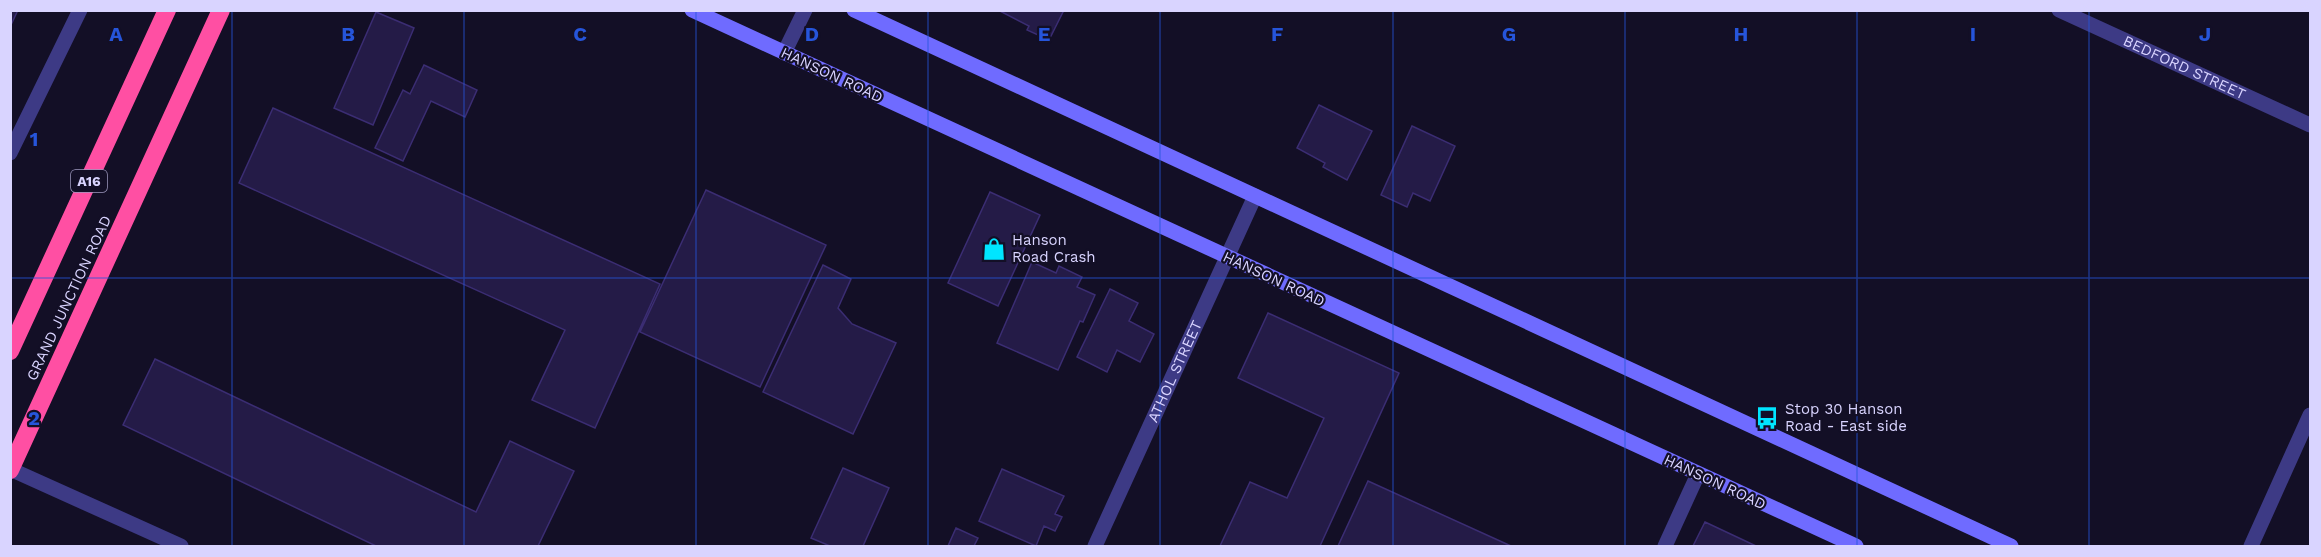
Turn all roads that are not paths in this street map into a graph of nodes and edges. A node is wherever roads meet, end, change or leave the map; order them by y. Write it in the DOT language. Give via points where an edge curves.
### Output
graph roads {
  1 [pos="80,10"];
  2 [pos="167,10"];
  3 [pos="221,10"];
  4 [pos="692,10"];
  5 [pos="805,10"];
  6 [pos="854,10"];
  7 [pos="2059,10"];
  8 [pos="784,53"];
  9 [pos="2310,125"];
  10 [pos="10,153"];
  11 [pos="1256,196"];
  12 [pos="1227,257"];
  13 [pos="10,351"];
  14 [pos="2310,415"];
  15 [pos="11,469"];
  16 [pos="1698,474"];
  17 [pos="182,546"];
  18 [pos="1095,546"];
  19 [pos="1665,546"];
  20 [pos="1856,546"];
  21 [pos="2011,546"];
  22 [pos="2251,546"];
  1 -- 10 [label="street"];
  2 -- 13 [label="highway, GRAND JUNCTION ROAD / A16"];
  3 -- 15 [label="highway, GRAND JUNCTION ROAD"];
  4 -- 8 [label="main road, HANSON ROAD"];
  5 -- 8 [label="street"];
  6 -- 11 [label="main road"];
  7 -- 9 [label="street, BEDFORD STREET"];
  8 -- 12 [label="main road, HANSON ROAD"];
  11 -- 12 [label="street, ATHOL STREET"];
  11 -- 21 [label="main road"];
  12 -- 16 [label="main road, HANSON ROAD"];
  12 -- 18 [label="street, ATHOL STREET"];
  14 -- 22 [label="street"];
  15 -- 17 [label="street"];
  16 -- 19 [label="street"];
  16 -- 20 [label="main road, HANSON ROAD"];
}
